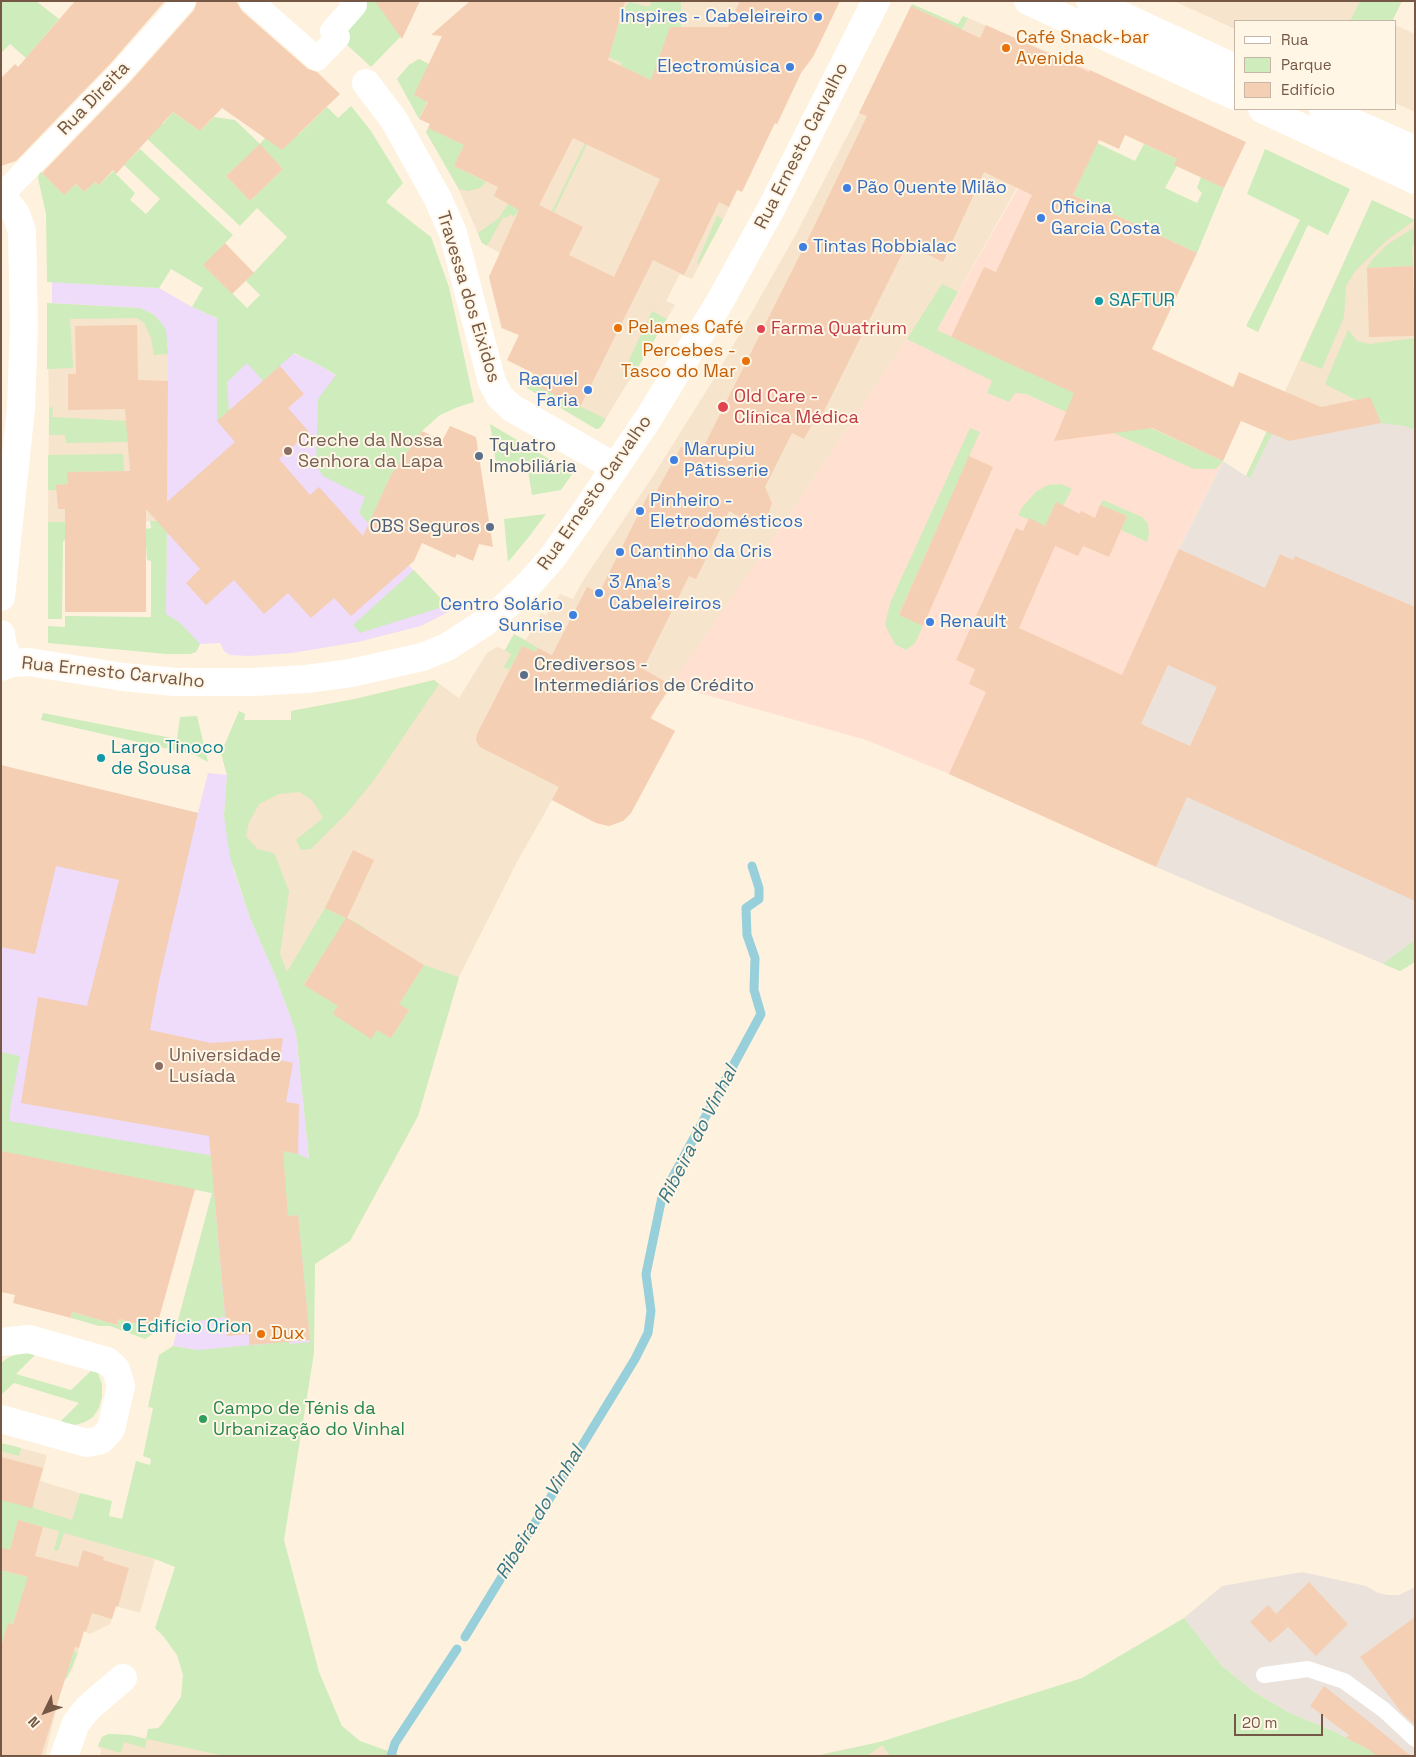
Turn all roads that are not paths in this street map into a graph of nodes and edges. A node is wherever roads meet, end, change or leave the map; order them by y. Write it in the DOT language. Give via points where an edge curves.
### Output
graph roads {
  1 [pos="184,1"];
  2 [pos="250,1"];
  3 [pos="351,1"];
  4 [pos="876,1"];
  5 [pos="1028,1"];
  6 [pos="1090,1"];
  7 [pos="1234,68"];
  8 [pos="366,83"];
  9 [pos="1234,96"];
  10 [pos="1269,110"];
  11 [pos="1324,110"];
  12 [pos="1381,149"];
  13 [pos="1415,150"];
  14 [pos="1415,180"];
  15 [pos="1,195"];
  16 [pos="615,467"];
  17 [pos="1,597"];
  18 [pos="1,634"];
  19 [pos="6,665"];
  20 [pos="1,1342"];
  21 [pos="1,1419"];
  22 [pos="1264,1674"];
  23 [pos="122,1678"];
  24 [pos="1415,1739"];
  25 [pos="64,1756"];
  1 -- 15 [label="street, Rua Direita" via="120,73"];
  2 -- 3 [label="street" via="317,59 338,37 332,31 355,5"];
  4 -- 16 [label="street, Rua Ernesto Carvalho" via="736,272 648,419"];
  5 -- 9 [label="street"];
  6 -- 7 [label="street"];
  8 -- 16 [label="street, Travessa dos Eixidos" via="394,120 438,200 452,233 492,382 500,397 512,408"];
  10 -- 12 [label="street"];
  11 -- 12 [label="street"];
  12 -- 13 [label="street"];
  12 -- 14 [label="street"];
  15 -- 17 [label="street" via="16,214 22,231 24,327 21,408"];
  16 -- 19 [label="street, Rua Ernesto Carvalho" via="562,544 529,584 467,635 422,657 342,674 214,683 132,678 29,662"];
  18 -- 19 [label="street"];
  20 -- 21 [label="street" via="29,1339 107,1361 116,1369 121,1386 111,1429 100,1440 87,1444"];
  22 -- 24 [label="lane" via="1308,1668 1344,1681 1384,1710"];
  23 -- 25 [label="street" via="76,1723"];
}
